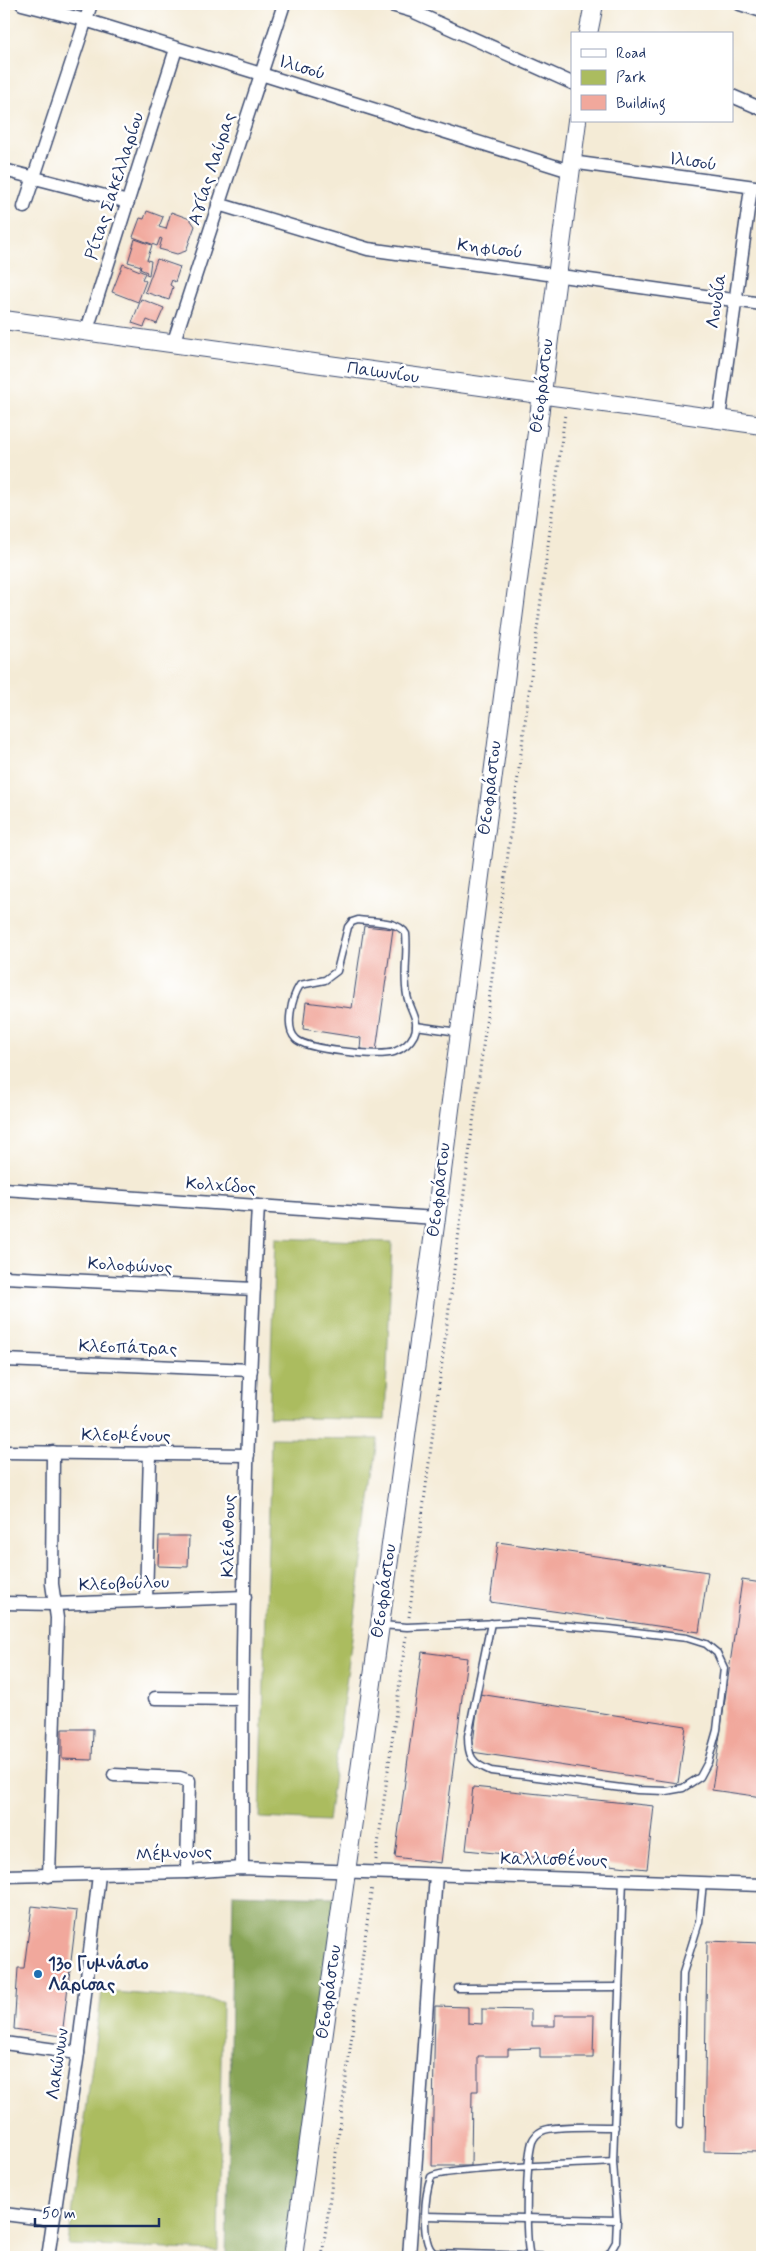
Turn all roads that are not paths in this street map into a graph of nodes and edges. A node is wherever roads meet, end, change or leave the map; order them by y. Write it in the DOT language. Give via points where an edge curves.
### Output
graph roads {
  1 [pos="22,4"];
  2 [pos="91,4"];
  3 [pos="284,4"];
  4 [pos="388,4"];
  5 [pos="594,4"];
  6 [pos="740,4"];
  7 [pos="762,11"];
  8 [pos="85,20"];
  9 [pos="588,32"];
  10 [pos="176,49"];
  11 [pos="261,74"];
  12 [pos="571,83"];
  13 [pos="734,97"];
  14 [pos="762,109"];
  15 [pos="577,122"];
  16 [pos="570,166"];
  17 [pos="4,170"];
  18 [pos="33,177"];
  19 [pos="757,188"];
  20 [pos="128,202"];
  21 [pos="218,204"];
  22 [pos="24,207"];
  23 [pos="556,275"];
  24 [pos="735,300"];
  25 [pos="762,304"];
  26 [pos="4,320"];
  27 [pos="86,333"];
  28 [pos="172,344"];
  29 [pos="540,394"];
  30 [pos="719,419"];
  31 [pos="762,425"];
  32 [pos="416,1026"];
  33 [pos="459,1032"];
  34 [pos="4,1189"];
  35 [pos="258,1206"];
  36 [pos="436,1218"];
  37 [pos="4,1277"];
  38 [pos="254,1289"];
  39 [pos="4,1360"];
  40 [pos="251,1370"];
  41 [pos="4,1452"];
  42 [pos="53,1452"];
  43 [pos="150,1453"];
  44 [pos="248,1455"];
  45 [pos="245,1597"];
  46 [pos="146,1600"];
  47 [pos="4,1603"];
  48 [pos="54,1604"];
  49 [pos="491,1623"];
  50 [pos="380,1625"];
  51 [pos="155,1698"];
  52 [pos="241,1698"];
  53 [pos="114,1775"];
  54 [pos="242,1868"];
  55 [pos="346,1871"];
  56 [pos="187,1872"];
  57 [pos="99,1875"];
  58 [pos="436,1875"];
  59 [pos="4,1876"];
  60 [pos="49,1876"];
  61 [pos="624,1879"];
  62 [pos="703,1883"];
  63 [pos="762,1884"];
  64 [pos="619,1987"];
  65 [pos="458,1988"];
  66 [pos="4,2043"];
  67 [pos="78,2053"];
  68 [pos="680,2126"];
  69 [pos="615,2127"];
  70 [pos="613,2162"];
  71 [pos="529,2167"];
  72 [pos="4,2214"];
  73 [pos="426,2216"];
  74 [pos="527,2218"];
  75 [pos="52,2220"];
  76 [pos="617,2220"];
  77 [pos="430,2254"];
  78 [pos="48,2257"];
  79 [pos="293,2257"];
  80 [pos="409,2257"];
  81 [pos="530,2257"];
  82 [pos="560,2257"];
  83 [pos="601,2257"];
  1 -- 8 [label="street, Ιλισού"];
  2 -- 8 [label="street"];
  3 -- 11 [label="street, Αγίας Λαύρας"];
  4 -- 12 [label="street" via="412,11"];
  5 -- 9 [label="street"];
  6 -- 7 [label="street"];
  8 -- 10 [label="street, Ιλισού"];
  8 -- 18 [label="street"];
  10 -- 11 [label="street, Ιλισού"];
  10 -- 20 [label="street, Ρίτας Σακελλαρίου"];
  11 -- 16 [label="street, Ιλισού"];
  11 -- 21 [label="street, Αγίας Λαύρας"];
  13 -- 14 [label="street"];
  15 -- 16 [label="street, Θεοφράστου"];
  16 -- 19 [label="street, Ιλισού"];
  16 -- 23 [label="street, Θεοφράστου"];
  17 -- 18 [label="street"];
  18 -- 20 [label="street"];
  18 -- 22 [label="street"];
  19 -- 24 [label="street, Λουδία"];
  20 -- 27 [label="street, Ρίτας Σακελλαρίου"];
  21 -- 23 [label="street, Κηφισού" via="362,248"];
  21 -- 28 [label="street, Αγίας Λαύρας"];
  23 -- 24 [label="street, Κηφισού"];
  23 -- 29 [label="street, Θεοφράστου"];
  24 -- 25 [label="street, Κηφισού"];
  24 -- 30 [label="street, Λουδία"];
  26 -- 27 [label="street, Παιωνίου"];
  27 -- 28 [label="street, Παιωνίου"];
  28 -- 29 [label="street, Παιωνίου"];
  29 -- 30 [label="street, Παιωνίου"];
  29 -- 33 [label="street, Θεοφράστου"];
  30 -- 31 [label="street, Παιωνίου"];
  32 -- 32 [label="lane" via="410,1041 393,1052 379,1054 314,1047 294,1038 291,1030 294,998 300,985 325,980 337,972 345,934 352,922 394,925 406,934 405,986"];
  32 -- 33 [label="lane"];
  33 -- 36 [label="street, Θεοφράστου"];
  34 -- 35 [label="street, Κολχίδος"];
  35 -- 36 [label="street, Κολχίδος"];
  35 -- 38 [label="street, Κλεάνθους"];
  36 -- 50 [label="street, Θεοφράστου"];
  37 -- 38 [label="street, Κολοφώνος"];
  38 -- 40 [label="street, Κλεάνθους"];
  39 -- 40 [label="street, Κλεοπάτρας"];
  40 -- 44 [label="street, Κλεάνθους"];
  41 -- 42 [label="street, Κλεομένους"];
  42 -- 43 [label="street, Κλεομένους"];
  42 -- 48 [label="street"];
  43 -- 44 [label="street, Κλεομένους"];
  43 -- 46 [label="street"];
  44 -- 45 [label="street, Κλεάνθους"];
  45 -- 46 [label="street, Κλεοβούλου"];
  45 -- 52 [label="street, Κλεάνθους"];
  46 -- 48 [label="street, Κλεοβούλου"];
  47 -- 48 [label="street, Κλεοβούλου"];
  48 -- 60 [label="street" via="57,1618"];
  49 -- 49 [label="lane" via="468,1736 468,1749 479,1766 637,1790 683,1788 700,1777 717,1730 724,1668 718,1653 706,1644 687,1638 610,1629"];
  49 -- 50 [label="lane"];
  50 -- 55 [label="street, Θεοφράστου"];
  51 -- 52 [label="street"];
  52 -- 54 [label="street, Κλεάνθους"];
  53 -- 56 [label="street" via="188,1781"];
  54 -- 55 [label="street, Μέμνονος"];
  54 -- 56 [label="street, Μέμνονος"];
  55 -- 58 [label="street, Καλλισθένους"];
  55 -- 79 [label="street, Θεοφράστου"];
  56 -- 57 [label="street, Μέμνονος"];
  57 -- 60 [label="street, Μέμνονος"];
  57 -- 67 [label="street, Λακώνων"];
  58 -- 61 [label="street, Καλλισθένους"];
  58 -- 80 [label="street"];
  59 -- 60 [label="street, Μέμνονος"];
  61 -- 62 [label="street, Καλλισθένους"];
  61 -- 64 [label="lane"];
  62 -- 63 [label="street, Καλλισθένους"];
  62 -- 68 [label="lane" via="699,1922 683,1973"];
  64 -- 65 [label="lane"];
  64 -- 69 [label="lane"];
  66 -- 67 [label="street"];
  67 -- 75 [label="street, Λακώνων"];
  69 -- 70 [label="lane"];
  69 -- 71 [label="lane" via="541,2131 532,2143"];
  70 -- 71 [label="lane"];
  70 -- 76 [label="lane"];
  71 -- 73 [label="lane" via="434,2174 429,2182"];
  71 -- 74 [label="lane"];
  72 -- 75 [label="street"];
  73 -- 74 [label="lane"];
  73 -- 77 [label="lane"];
  74 -- 76 [label="lane"];
  74 -- 81 [label="lane" via="526,2238"];
  75 -- 78 [label="street, Λακώνων"];
  76 -- 83 [label="lane" via="614,2249"];
  77 -- 81 [label="lane"];
  81 -- 82 [label="lane"];
}
